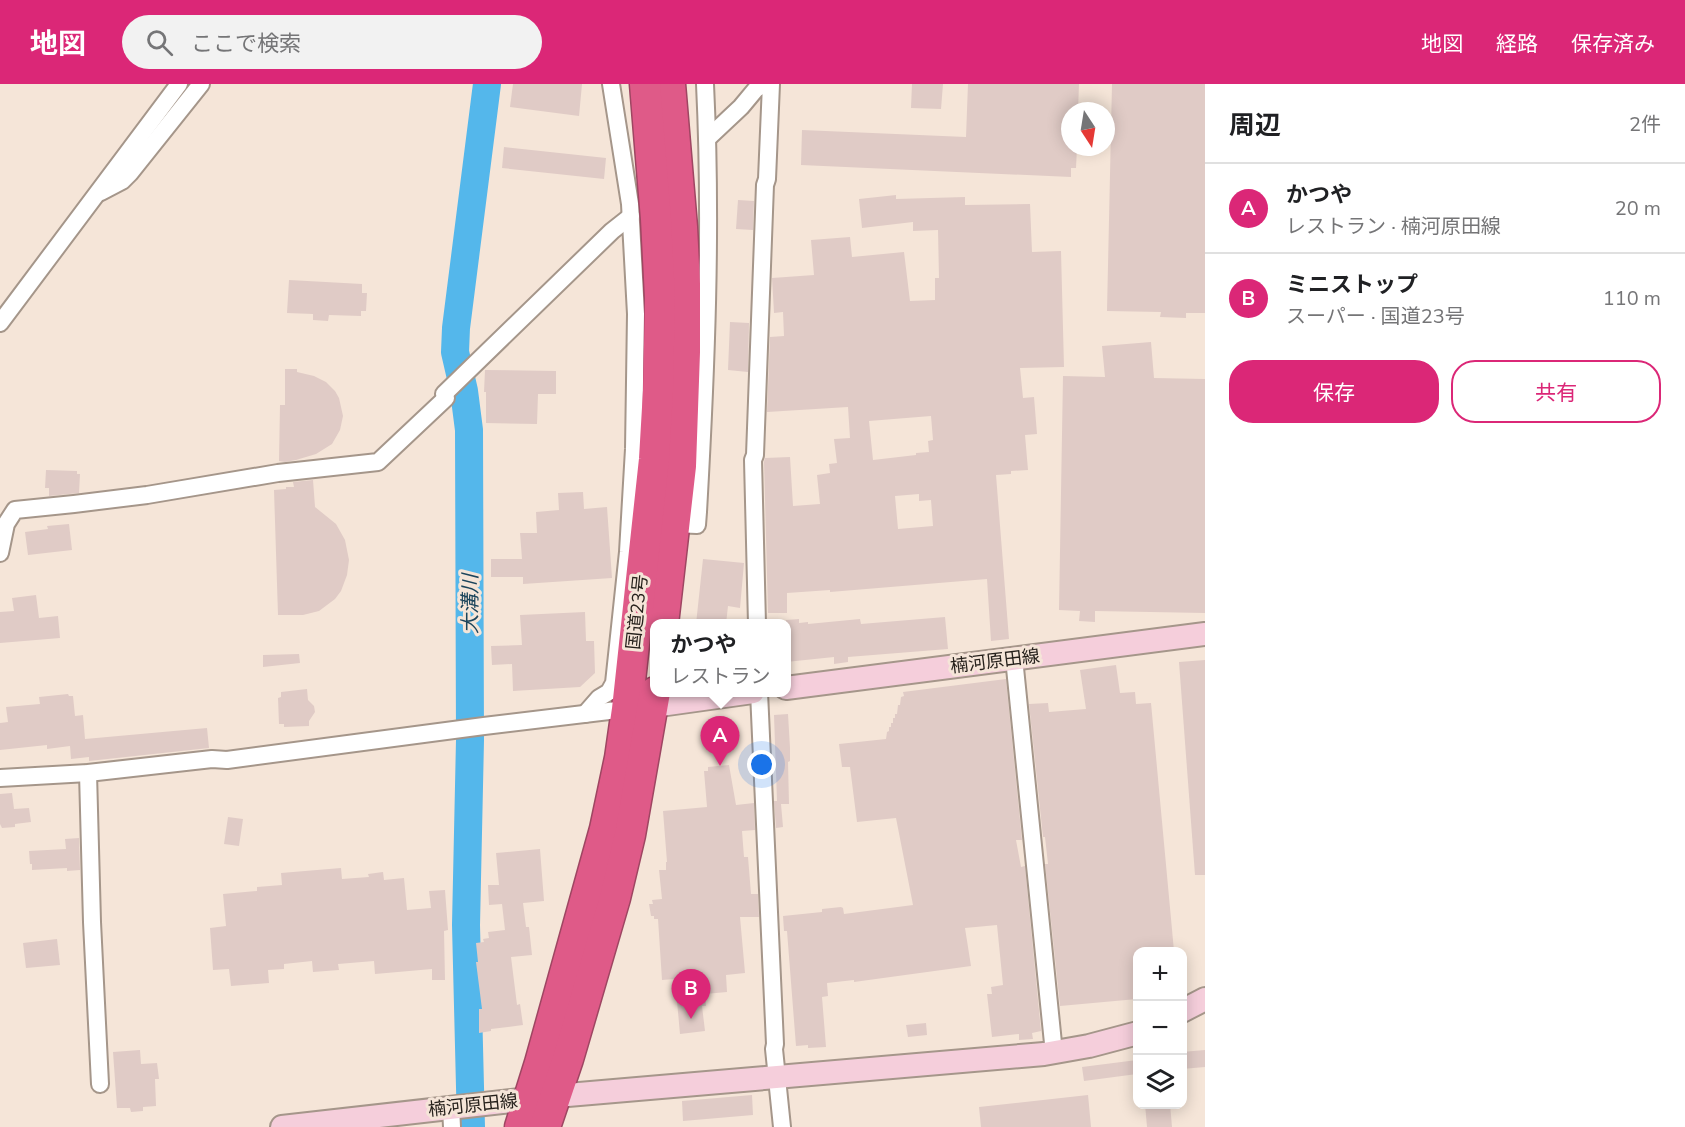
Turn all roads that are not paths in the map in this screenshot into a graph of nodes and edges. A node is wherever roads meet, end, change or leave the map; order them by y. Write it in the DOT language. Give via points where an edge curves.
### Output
graph roads {
  1 [pos="179,84"];
  2 [pos="201,84"];
  3 [pos="611,84"];
  4 [pos="645,84"];
  5 [pos="670,84"];
  6 [pos="705,84"];
  7 [pos="764,84"];
  8 [pos="771,84"];
  9 [pos="708,138"];
  10 [pos="98,193"];
  11 [pos="631,216"];
  12 [pos="0,323"];
  13 [pos="674,524"];
  14 [pos="0,553"];
  15 [pos="664,619"];
  16 [pos="757,619"];
  17 [pos="1205,634"];
  18 [pos="1014,658"];
  19 [pos="791,687"];
  20 [pos="705,697"];
  21 [pos="759,697"];
  22 [pos="645,702"];
  23 [pos="585,714"];
  24 [pos="88,773"];
  25 [pos="0,778"];
  26 [pos="1205,990"];
  27 [pos="1205,999"];
  28 [pos="1187,1007"];
  29 [pos="1187,1009"];
  30 [pos="1205,1010"];
  31 [pos="1187,1012"];
  32 [pos="1133,1034"];
  33 [pos="1054,1053"];
  34 [pos="777,1077"];
  35 [pos="100,1084"];
  36 [pos="535,1107"];
  37 [pos="453,1113"];
  38 [pos="282,1127"];
  39 [pos="545,1127"];
  40 [pos="782,1127"];
  1 -- 10 [label="street"];
  2 -- 10 [label="street" via="130,173"];
  3 -- 11 [label="street"];
  4 -- 22 [label="highway, 国道23号" via="660,298"];
  5 -- 13 [label="highway, 国道23号" via="685,284 681,466"];
  6 -- 9 [label="street"];
  7 -- 9 [label="street"];
  8 -- 16 [label="street" via="753,460"];
  9 -- 13 [label="street" via="707,315 697,525"];
  10 -- 12 [label="street"];
  11 -- 14 [label="street" via="378,462 278,472 147,495 15,510 6,524"];
  11 -- 23 [label="street" via="636,314 628,552 614,683"];
  13 -- 15 [label="highway, 国道23号"];
  17 -- 18 [label="main road, 楠河原田線"];
  18 -- 19 [label="main road, 楠河原田線"];
  18 -- 33 [label="street"];
  20 -- 22 [label="main road"];
  21 -- 34 [label="street"];
  22 -- 23 [label="street"];
  22 -- 36 [label="highway, 国道23号" via="630,835 615,898"];
  23 -- 24 [label="street" via="227,760"];
  24 -- 25 [label="street"];
  24 -- 35 [label="street"];
  26 -- 28 [label="street"];
  27 -- 29 [label="main road"];
  30 -- 31 [label="street"];
  32 -- 33 [label="main road, 楠河原田線"];
  33 -- 34 [label="main road, 楠河原田線"];
  34 -- 36 [label="main road, 楠河原田線"];
  34 -- 40 [label="street"];
  36 -- 37 [label="main road, 楠河原田線" via="492,1102"];
  36 -- 39 [label="highway, 国道23号"];
  37 -- 38 [label="main road, 楠河原田線"];
}
